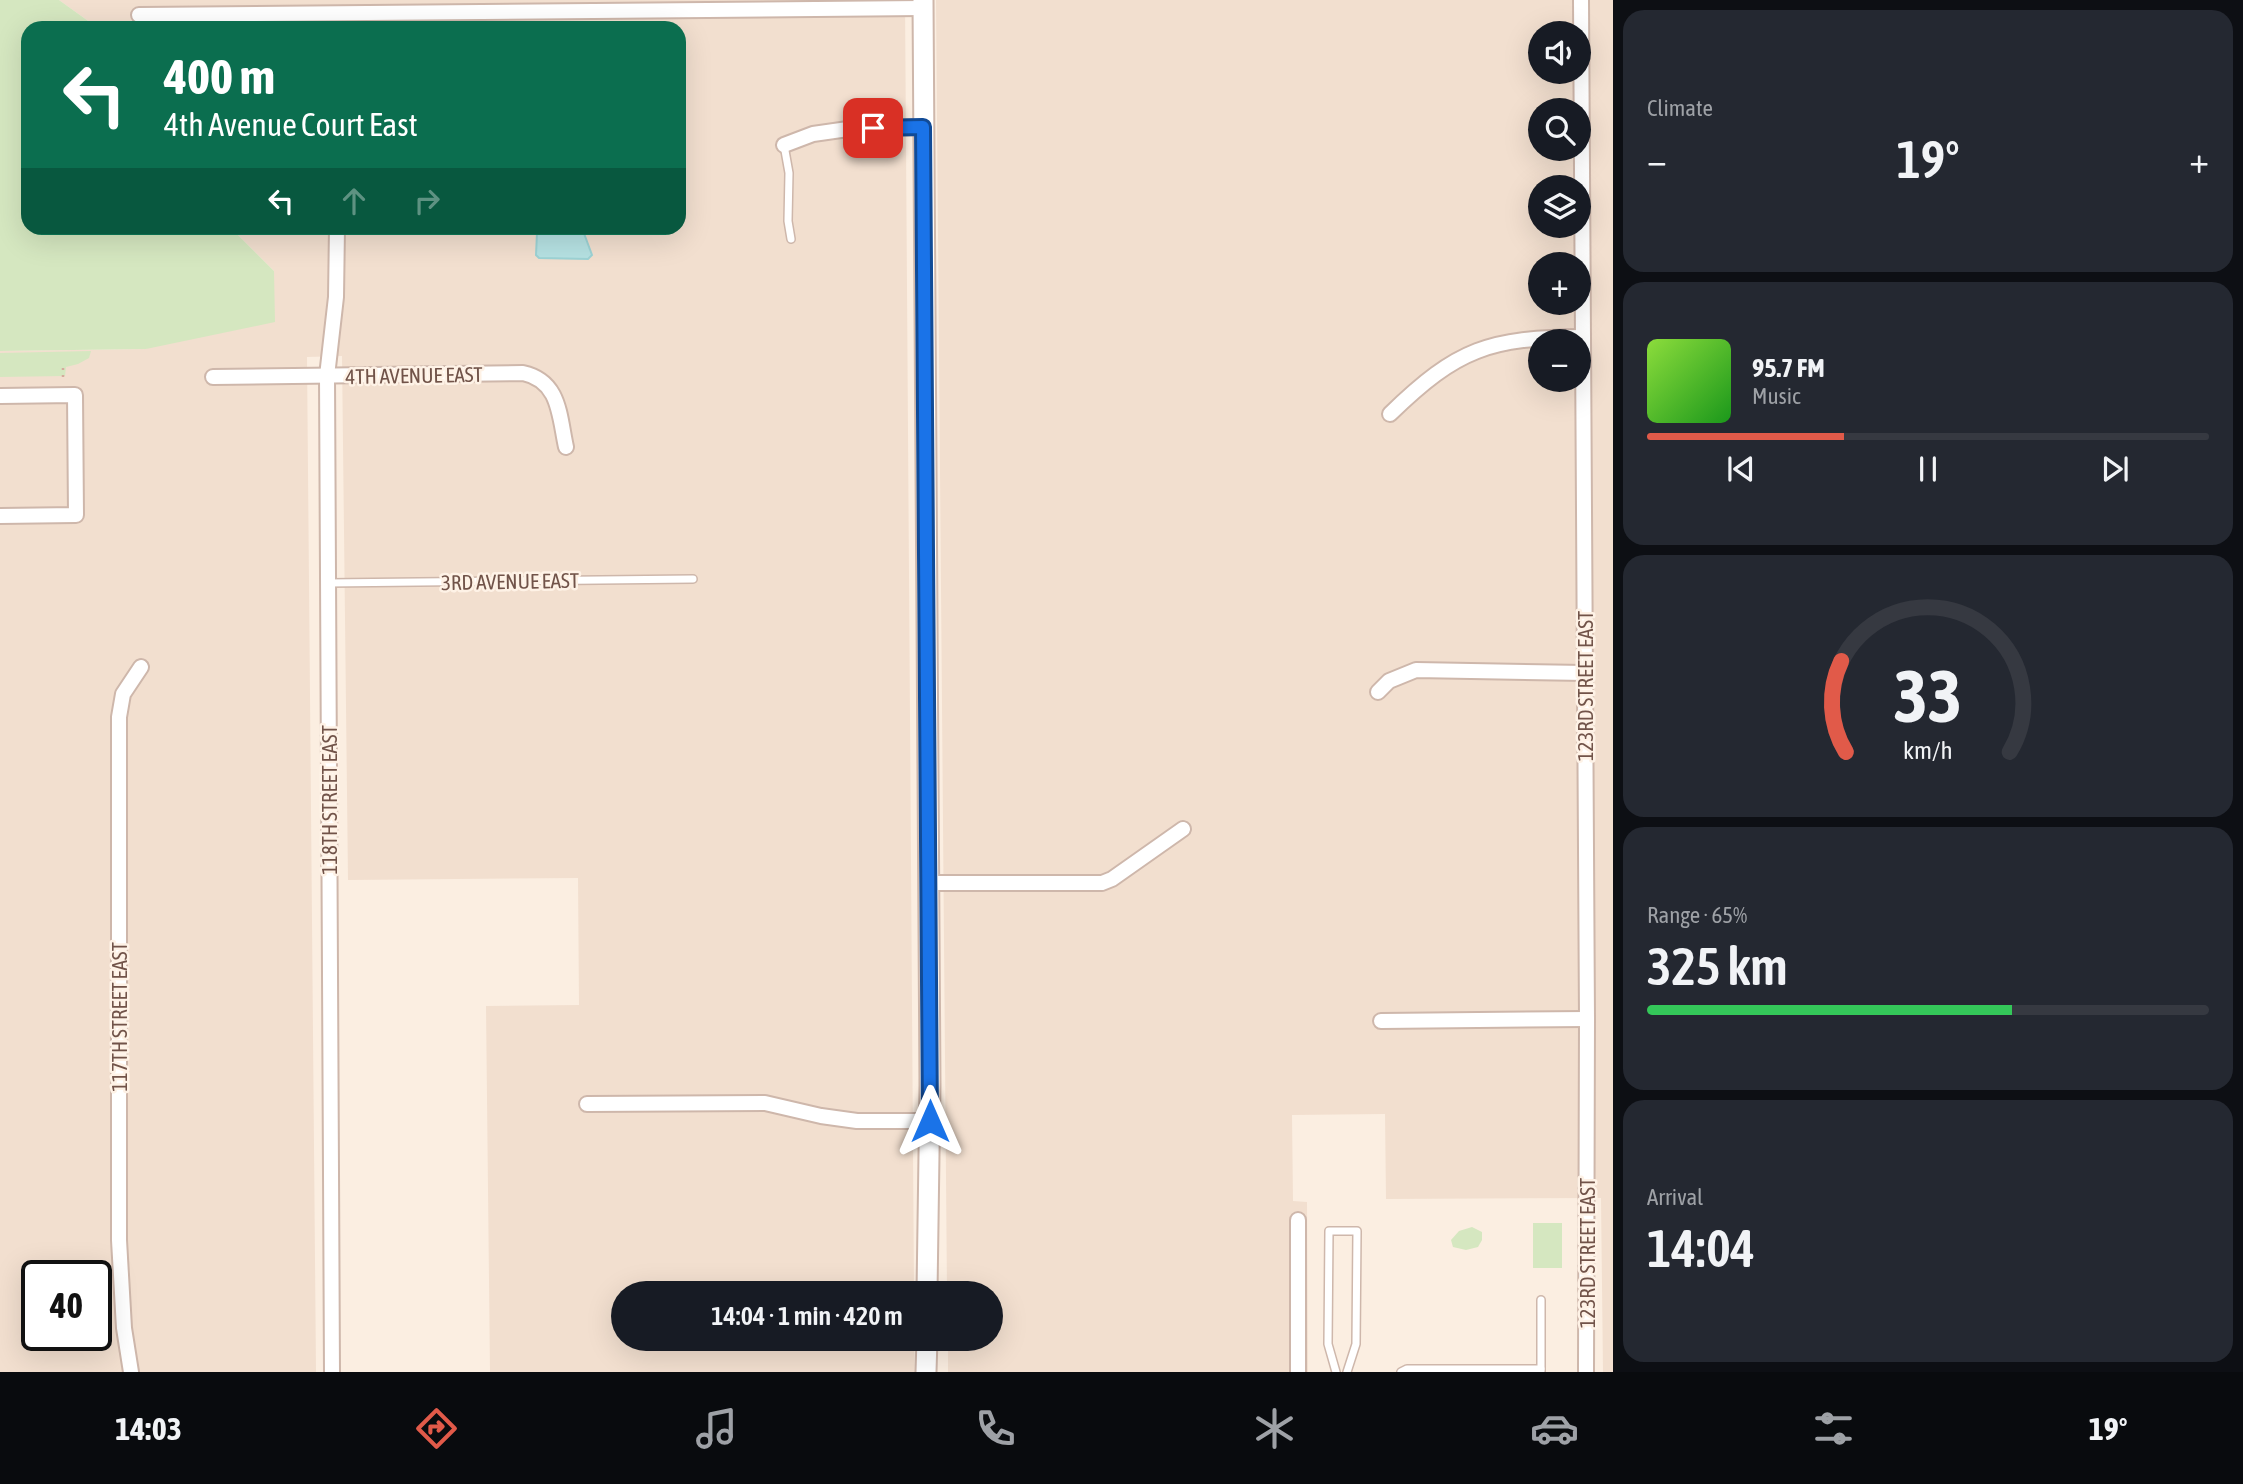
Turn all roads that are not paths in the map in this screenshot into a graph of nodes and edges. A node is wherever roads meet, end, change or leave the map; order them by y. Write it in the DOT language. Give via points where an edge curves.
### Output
graph roads {
  1 [pos="1581,0"];
  2 [pos="923,4"];
  3 [pos="139,16"];
  4 [pos="923,127"];
  5 [pos="783,145"];
  6 [pos="337,235"];
  7 [pos="791,239"];
  8 [pos="1583,329"];
  9 [pos="1528,340"];
  10 [pos="327,376"];
  11 [pos="213,377"];
  12 [pos="1583,392"];
  13 [pos="0,396"];
  14 [pos="1390,414"];
  15 [pos="566,447"];
  16 [pos="0,516"];
  17 [pos="692,579"];
  18 [pos="328,583"];
  19 [pos="141,667"];
  20 [pos="1585,673"];
  21 [pos="1378,692"];
  22 [pos="1183,829"];
  23 [pos="929,883"];
  24 [pos="1587,1018"];
  25 [pos="1381,1021"];
  26 [pos="587,1104"];
  27 [pos="930,1121"];
  28 [pos="1298,1220"];
  29 [pos="927,1281"];
  30 [pos="1541,1300"];
  31 [pos="927,1351"];
  32 [pos="1541,1371"];
  33 [pos="131,1372"];
  34 [pos="332,1372"];
  35 [pos="926,1372"];
  36 [pos="1298,1372"];
  37 [pos="1336,1372"];
  38 [pos="1347,1372"];
  39 [pos="1401,1372"];
  40 [pos="1586,1372"];
  1 -- 8 [label="street, 123RD STREET EAST"];
  2 -- 3 [label="street"];
  2 -- 4 [label="street"];
  4 -- 5 [label="street" via="848,129 813,134"];
  4 -- 23 [label="street"];
  5 -- 7 [label="lane" via="789,173"];
  6 -- 10 [label="street, 118TH STREET EAST"];
  9 -- 14 [label="street" via="1483,348 1440,369"];
  10 -- 11 [label="street, 4TH AVENUE EAST"];
  10 -- 15 [label="street, 4TH AVENUE EAST" via="534,375 551,389"];
  10 -- 18 [label="street, 118TH STREET EAST"];
  12 -- 20 [label="street, 123RD STREET EAST"];
  13 -- 16 [label="street" via="75,394 76,515"];
  17 -- 18 [label="lane, 3RD AVENUE EAST"];
  18 -- 34 [label="street, 118TH STREET EAST"];
  19 -- 33 [label="street, 117TH STREET EAST" via="123,694 119,718 119,1240"];
  20 -- 21 [label="street" via="1416,670 1389,681"];
  20 -- 24 [label="street, 123RD STREET EAST"];
  22 -- 23 [label="street" via="1102,883"];
  23 -- 27 [label="street"];
  24 -- 25 [label="street"];
  24 -- 40 [label="street, 123RD STREET EAST"];
  26 -- 27 [label="street" via="765,1103 856,1121"];
  27 -- 29 [label="street"];
  28 -- 36 [label="street"];
  30 -- 32 [label="lane"];
  31 -- 35 [label="street"];
  32 -- 39 [label="lane"];
  37 -- 38 [label="lane" via="1328,1344 1329,1231 1357,1231 1356,1344"];
}
